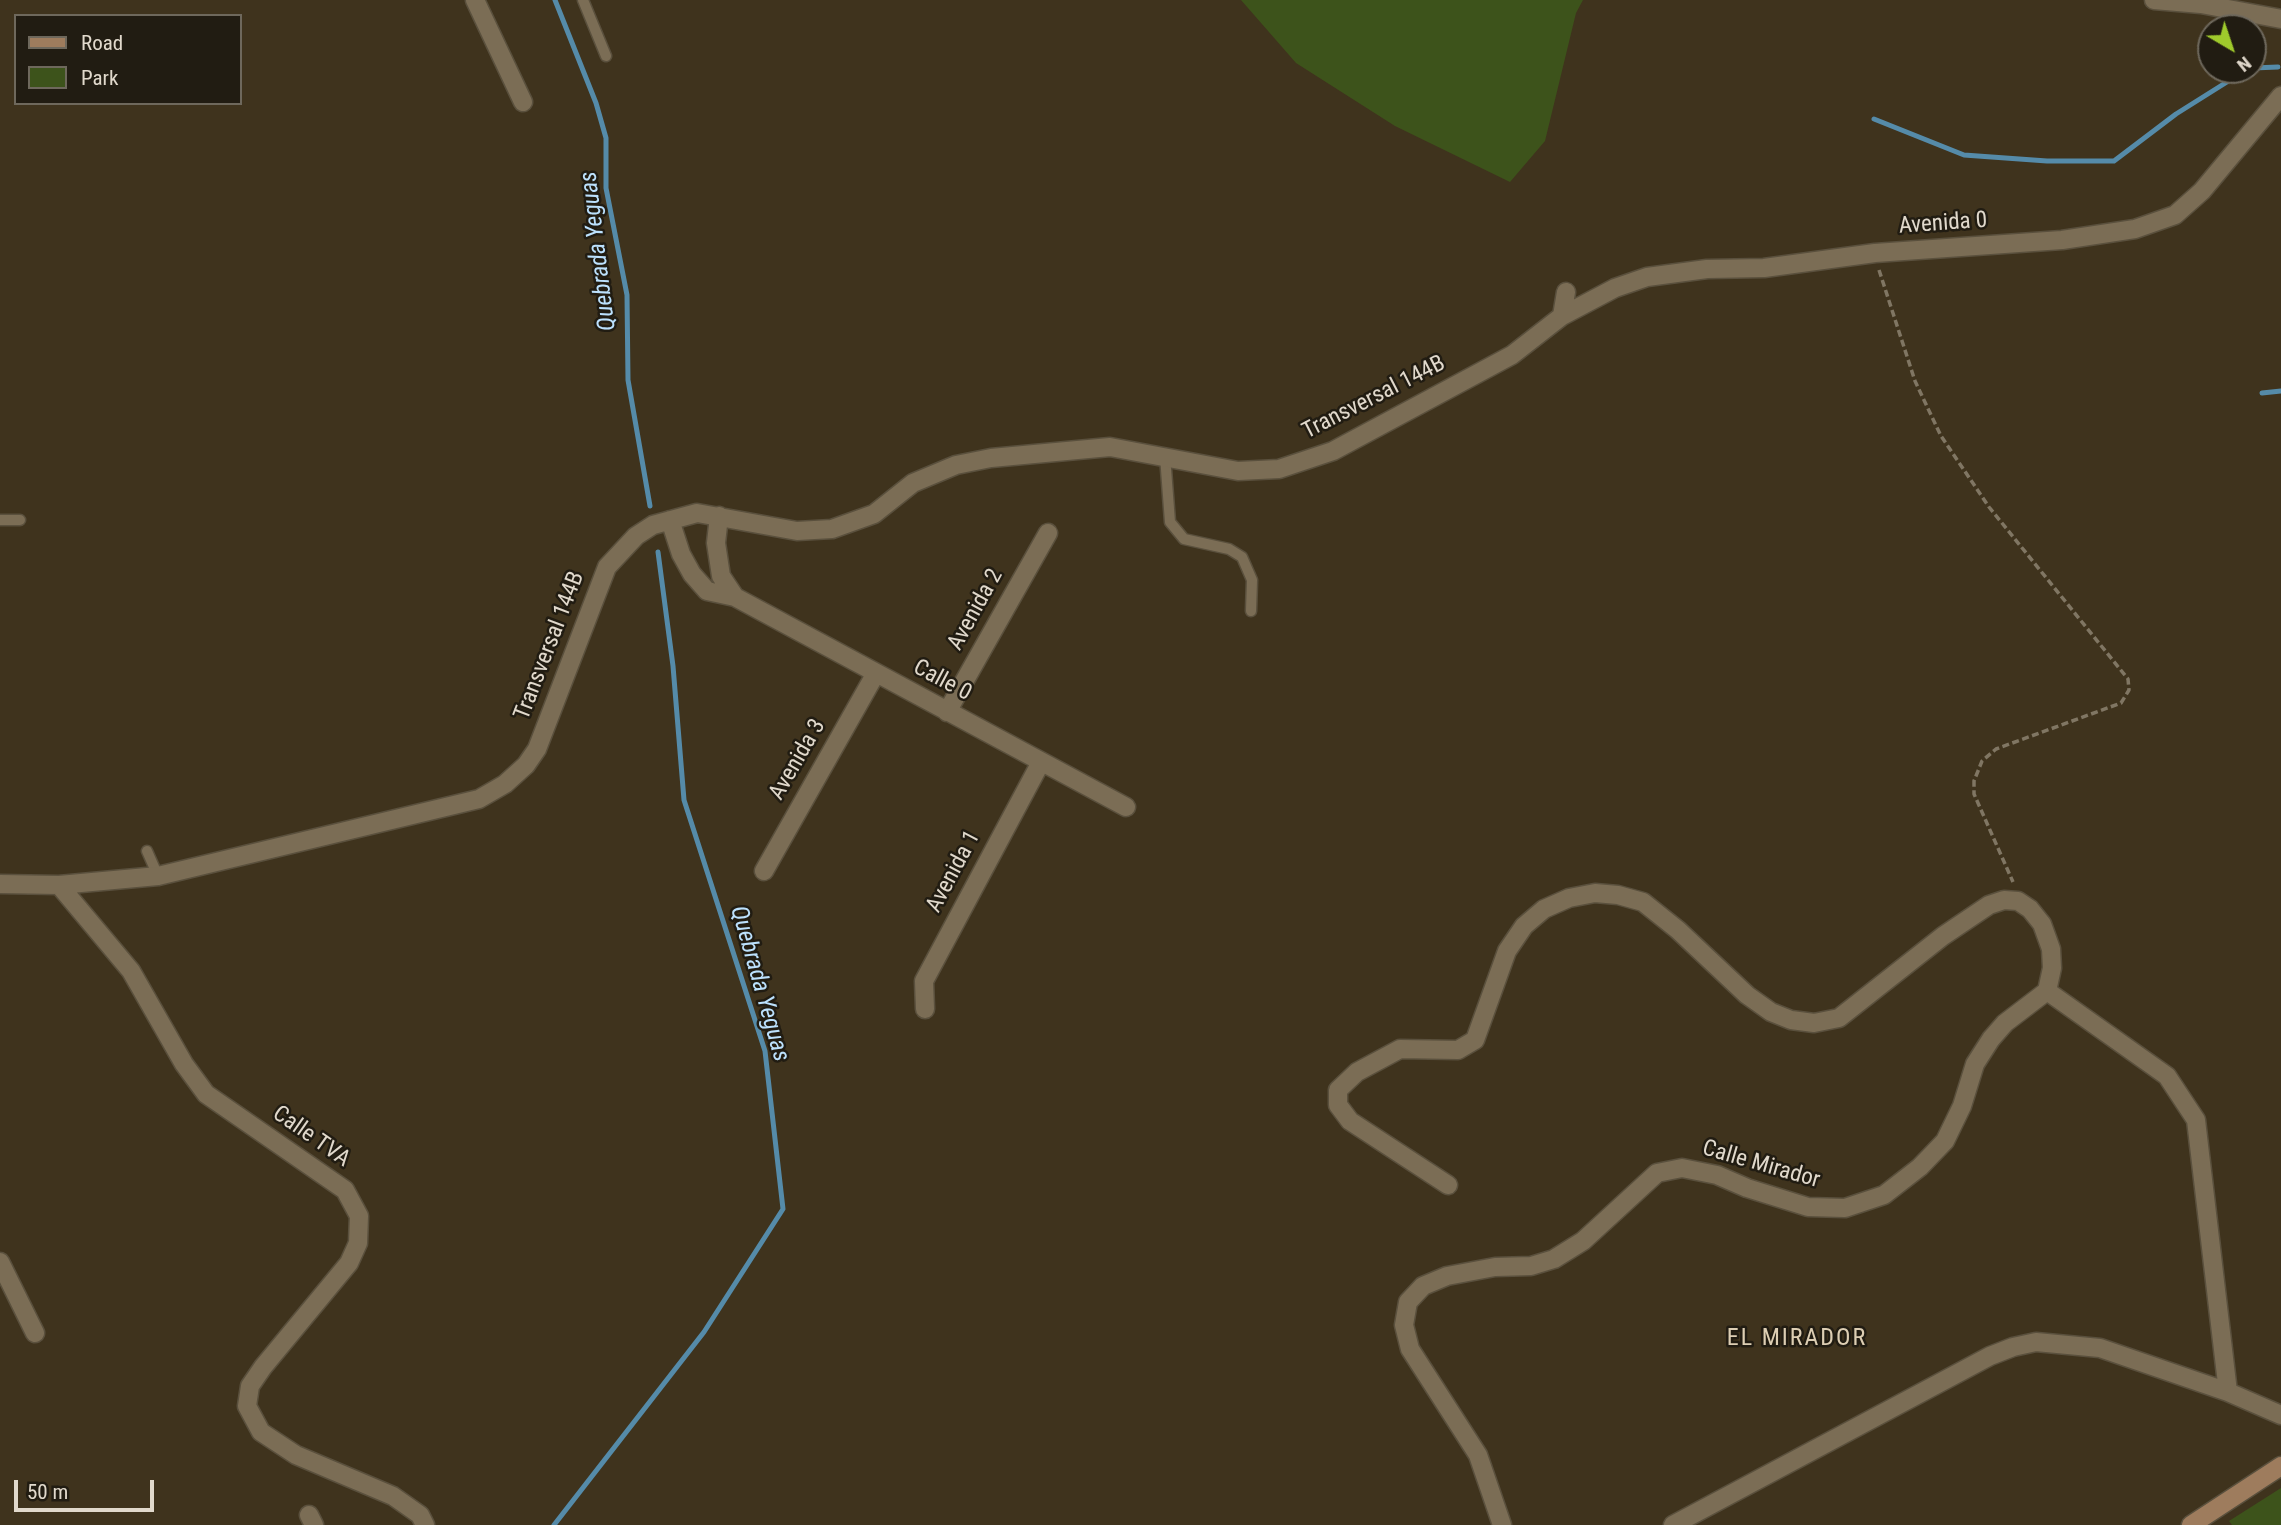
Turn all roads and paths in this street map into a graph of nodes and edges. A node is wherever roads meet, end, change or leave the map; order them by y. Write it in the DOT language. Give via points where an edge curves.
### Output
graph roads {
  1 [pos="475,0"];
  2 [pos="583,0"];
  3 [pos="2154,0"];
  4 [pos="2281,19"];
  5 [pos="606,56"];
  6 [pos="2281,96"];
  7 [pos="523,102"];
  8 [pos="1878,268"];
  9 [pos="1566,292"];
  10 [pos="1562,316"];
  11 [pos="1166,456"];
  12 [pos="719,516"];
  13 [pos="0,520"];
  14 [pos="20,520"];
  15 [pos="670,520"];
  16 [pos="1048,533"];
  17 [pos="735,597"];
  18 [pos="1251,611"];
  19 [pos="876,673"];
  20 [pos="947,712"];
  21 [pos="1041,762"];
  22 [pos="1126,807"];
  23 [pos="148,851"];
  24 [pos="764,871"];
  25 [pos="158,876"];
  26 [pos="0,884"];
  27 [pos="59,885"];
  28 [pos="2018,901"];
  29 [pos="2047,991"];
  30 [pos="925,1009"];
  31 [pos="1448,1185"];
  32 [pos="0,1262"];
  33 [pos="35,1333"];
  34 [pos="2228,1392"];
  35 [pos="2281,1415"];
  36 [pos="2281,1466"];
  37 [pos="425,1525"];
  38 [pos="1502,1525"];
  39 [pos="1673,1525"];
  40 [pos="2191,1525"];
  1 -- 7 [label="street"];
  2 -- 5 [label="lane"];
  3 -- 4 [label="street"];
  6 -- 10 [label="street, Avenida 0" via="2202,191 2175,215 2135,229 2062,240 1875,253 1647,277"];
  8 -- 28 [label="path" via="1915,380 1941,436 1989,507 2128,679 2129,690 2121,703 1996,749 1977,771 1974,794"];
  9 -- 10 [label="street"];
  10 -- 11 [label="street, Transversal 144B" via="1512,355 1323,455 1279,470 1238,471"];
  11 -- 12 [label="street, Transversal 144B" via="1110,447 956,465 912,483 874,514 832,529 797,531"];
  11 -- 18 [label="lane" via="1170,522 1185,539 1229,549 1242,557 1252,580"];
  12 -- 15 [label="street, Transversal 144B" via="697,513"];
  12 -- 17 [label="street" via="716,543 721,576"];
  13 -- 14 [label="lane"];
  15 -- 17 [label="street, Calle 0" via="692,574 707,591"];
  15 -- 25 [label="street, Transversal 144B" via="636,536 607,567 537,749 505,784 460,806"];
  16 -- 20 [label="street, Avenida 2"];
  17 -- 19 [label="street, Calle 0"];
  19 -- 20 [label="street, Calle 0"];
  19 -- 24 [label="street, Avenida 3"];
  20 -- 21 [label="street, Calle 0"];
  21 -- 22 [label="street, Calle 0"];
  21 -- 30 [label="street, Avenida 1" via="924,981"];
  23 -- 25 [label="lane"];
  25 -- 27 [label="street, Transversal 144B"];
  26 -- 27 [label="street, Transversal 144B"];
  27 -- 37 [label="street, Calle TVA" via="131,971 206,1094 345,1191 359,1216 358,1243 349,1263 263,1367 250,1386 247,1406 261,1432 296,1455 393,1496"];
  28 -- 29 [label="street" via="2042,924 2051,948"];
  28 -- 31 [label="street" via="1989,905 1839,1018 1814,1023 1791,1020 1763,1007 1643,902 1595,893 1544,909 1524,926 1507,951 1475,1040 1458,1050 1400,1049 1357,1072 1338,1090 1338,1105 1350,1121"];
  29 -- 34 [label="street" via="2167,1076 2196,1120"];
  29 -- 38 [label="street, Calle Mirador" via="1991,1039 1945,1141 1884,1195 1845,1208 1808,1207 1717,1175 1682,1168 1657,1172 1583,1241 1554,1259 1447,1276 1423,1286 1408,1302 1404,1325 1410,1349 1478,1455"];
  32 -- 33 [label="street"];
  34 -- 35 [label="street"];
  34 -- 39 [label="street" via="2100,1348 2036,1342 2013,1347"];
  36 -- 40 [label="main road"];
}
